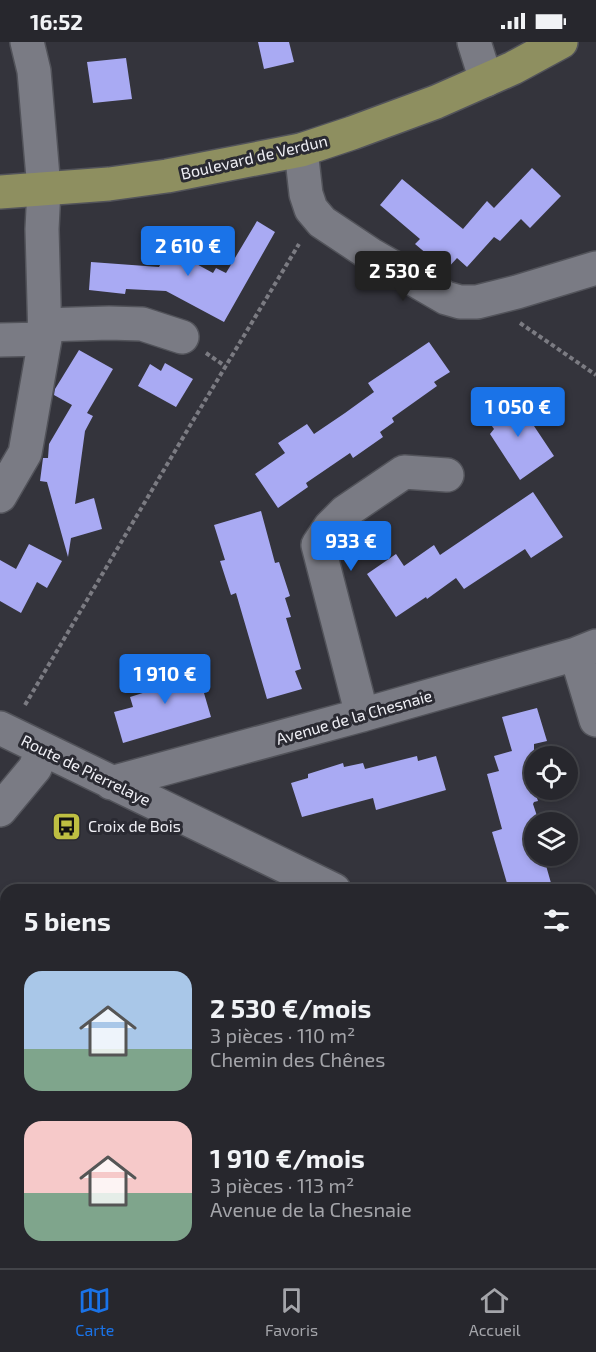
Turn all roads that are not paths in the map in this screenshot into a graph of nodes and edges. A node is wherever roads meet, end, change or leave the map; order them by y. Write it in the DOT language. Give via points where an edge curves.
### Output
graph roads {
  1 [pos="27,42"];
  2 [pos="474,42"];
  3 [pos="561,42"];
  4 [pos="486,80"];
  5 [pos="301,150"];
  6 [pos="44,189"];
  7 [pos="0,192"];
  8 [pos="590,275"];
  9 [pos="44,332"];
  10 [pos="182,337"];
  11 [pos="0,340"];
  12 [pos="447,476"];
  13 [pos="0,496"];
  14 [pos="586,650"];
  15 [pos="362,715"];
  16 [pos="596,720"];
  17 [pos="4,731"];
  18 [pos="42,749"];
  19 [pos="111,783"];
  20 [pos="0,810"];
  21 [pos="321,884"];
  1 -- 6 [label="street" via="34,71"];
  2 -- 4 [label="street"];
  3 -- 4 [label="main road, Boulevard de Verdun"];
  4 -- 5 [label="main road, Boulevard de Verdun" via="411,112"];
  5 -- 6 [label="main road, Boulevard de Verdun" via="167,176"];
  5 -- 8 [label="street" via="306,194 311,209 322,222 446,298 477,302"];
  6 -- 7 [label="main road, Boulevard de Verdun"];
  6 -- 9 [label="street"];
  9 -- 10 [label="street" via="109,323 142,324"];
  9 -- 11 [label="street"];
  9 -- 13 [label="street" via="25,453"];
  12 -- 15 [label="street" via="404,472 345,512 318,545"];
  14 -- 15 [label="street, Avenue de la Chesnaie"];
  14 -- 16 [label="street"];
  15 -- 19 [label="street, Avenue de la Chesnaie"];
  17 -- 18 [label="street, Route de Pierrelaye"];
  18 -- 19 [label="street, Route de Pierrelaye"];
  18 -- 20 [label="street" via="35,768"];
  19 -- 21 [label="street, Route de Pierrelaye"];
}
